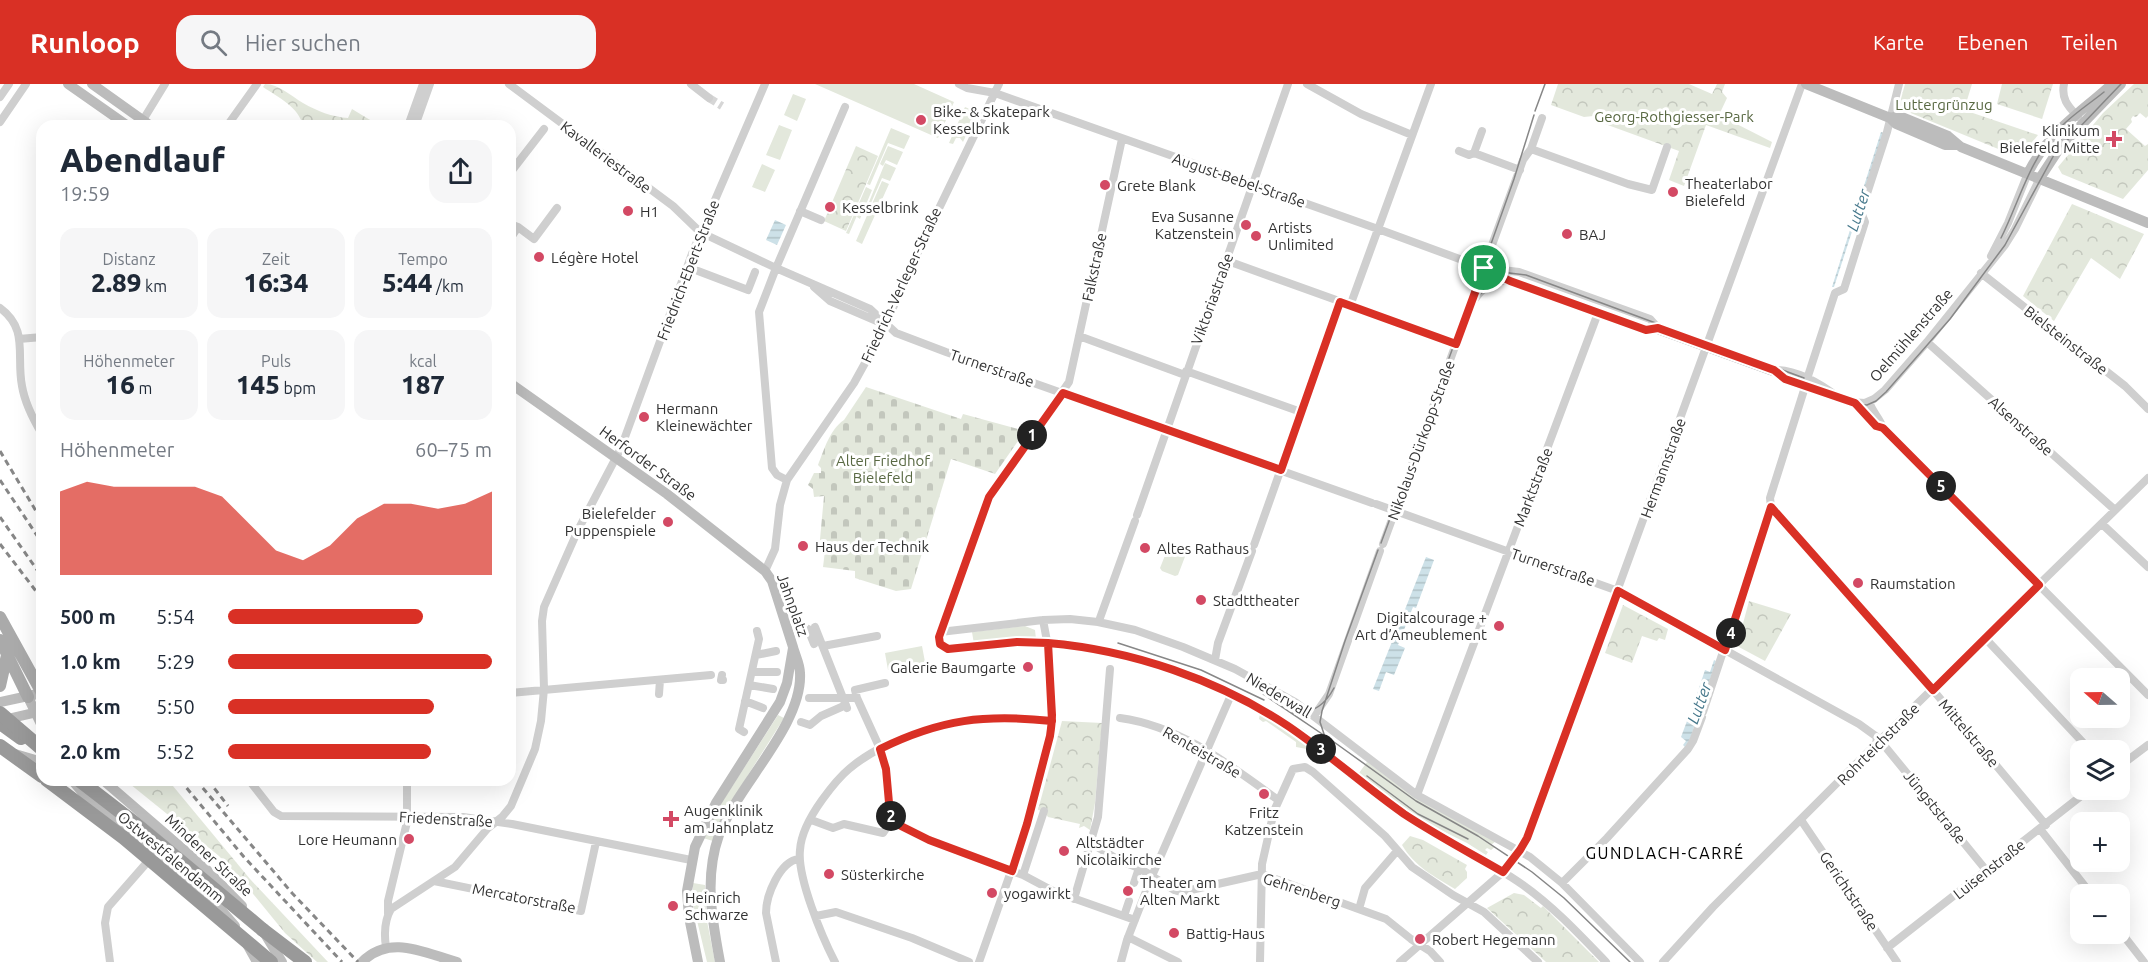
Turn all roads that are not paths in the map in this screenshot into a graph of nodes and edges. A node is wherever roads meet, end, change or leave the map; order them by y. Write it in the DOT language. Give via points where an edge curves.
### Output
graph roads {
  1 [pos="9,84"];
  2 [pos="27,84"];
  3 [pos="68,84"];
  4 [pos="92,84"];
  5 [pos="165,84"];
  6 [pos="256,84"];
  7 [pos="423,84"];
  8 [pos="430,84"];
  9 [pos="509,84"];
  10 [pos="691,84"];
  11 [pos="765,84"];
  12 [pos="958,84"];
  13 [pos="983,84"];
  14 [pos="999,84"];
  15 [pos="1288,84"];
  16 [pos="1307,84"];
  17 [pos="1431,84"];
  18 [pos="1804,84"];
  19 [pos="1899,84"];
  20 [pos="2064,84"];
  21 [pos="2112,84"];
  22 [pos="2121,84"];
  23 [pos="995,93"];
  24 [pos="0,97"];
  25 [pos="709,98"];
  26 [pos="845,107"];
  27 [pos="2075,114"];
  28 [pos="1542,118"];
  29 [pos="1890,118"];
  30 [pos="119,120"];
  31 [pos="143,120"];
  32 [pos="148,120"];
  33 [pos="231,120"];
  34 [pos="410,120"];
  35 [pos="417,120"];
  36 [pos="0,122"];
  37 [pos="2083,123"];
  38 [pos="544,129"];
  39 [pos="1482,131"];
  40 [pos="1412,135"];
  41 [pos="1122,139"];
  42 [pos="1667,147"];
  43 [pos="1531,148"];
  44 [pos="1459,151"];
  45 [pos="1474,153"];
  46 [pos="516,165"];
  47 [pos="1520,170"];
  48 [pos="2028,173"];
  49 [pos="2040,178"];
  50 [pos="1253,184"];
  51 [pos="558,208"];
  52 [pos="800,212"];
  53 [pos="822,220"];
  54 [pos="2148,223"];
  55 [pos="516,227"];
  56 [pos="1378,229"];
  57 [pos="700,232"];
  58 [pos="1225,260"];
  59 [pos="776,268"];
  60 [pos="1484,268"];
  61 [pos="698,271"];
  62 [pos="755,272"];
  63 [pos="1982,273"];
  64 [pos="1510,281"];
  65 [pos="1340,302"];
  66 [pos="1350,306"];
  67 [pos="0,308"];
  68 [pos="1468,310"];
  69 [pos="1598,313"];
  70 [pos="886,325"];
  71 [pos="1658,328"];
  72 [pos="1079,336"];
  73 [pos="36,338"];
  74 [pos="20,339"];
  75 [pos="1928,342"];
  76 [pos="1456,344"];
  77 [pos="1707,346"];
  78 [pos="1185,373"];
  79 [pos="1806,383"];
  80 [pos="516,387"];
  81 [pos="1063,393"];
  82 [pos="1869,401"];
  83 [pos="1855,403"];
  84 [pos="2148,409"];
  85 [pos="1301,412"];
  86 [pos="36,422"];
  87 [pos="1883,428"];
  88 [pos="1168,430"];
  89 [pos="616,457"];
  90 [pos="1281,470"];
  91 [pos="2148,478"];
  92 [pos="788,480"];
  93 [pos="1771,507"];
  94 [pos="2115,510"];
  95 [pos="1395,511"];
  96 [pos="2102,524"];
  97 [pos="1509,551"];
  98 [pos="2148,567"];
  99 [pos="765,572"];
  100 [pos="548,573"];
  101 [pos="558,577"];
  102 [pos="2039,585"];
  103 [pos="1618,591"];
  104 [pos="0,617"];
  105 [pos="1100,618"];
  106 [pos="1043,620"];
  107 [pos="811,628"];
  108 [pos="757,631"];
  109 [pos="877,636"];
  110 [pos="939,636"];
  111 [pos="1985,638"];
  112 [pos="0,640"];
  113 [pos="1048,643"];
  114 [pos="816,644"];
  115 [pos="793,648"];
  116 [pos="1725,650"];
  117 [pos="771,651"];
  118 [pos="7,654"];
  119 [pos="756,655"];
  120 [pos="1215,660"];
  121 [pos="1110,669"];
  122 [pos="752,672"];
  123 [pos="777,672"];
  124 [pos="711,675"];
  125 [pos="660,680"];
  126 [pos="36,682"];
  127 [pos="885,682"];
  128 [pos="749,685"];
  129 [pos="0,686"];
  130 [pos="544,689"];
  131 [pos="773,689"];
  132 [pos="1933,690"];
  133 [pos="516,692"];
  134 [pos="659,694"];
  135 [pos="36,695"];
  136 [pos="1231,695"];
  137 [pos="2148,695"];
  138 [pos="27,697"];
  139 [pos="809,698"];
  140 [pos="858,700"];
  141 [pos="745,701"];
  142 [pos="0,702"];
  143 [pos="845,704"];
  144 [pos="760,706"];
  145 [pos="36,708"];
  146 [pos="0,713"];
  147 [pos="36,713"];
  148 [pos="1314,716"];
  149 [pos="1110,717"];
  150 [pos="1052,721"];
  151 [pos="0,722"];
  152 [pos="801,722"];
  153 [pos="744,732"];
  154 [pos="2081,740"];
  155 [pos="1880,741"];
  156 [pos="2148,745"];
  157 [pos="36,746"];
  158 [pos="36,747"];
  159 [pos="0,748"];
  160 [pos="880,749"];
  161 [pos="1206,751"];
  162 [pos="2130,758"];
  163 [pos="36,760"];
  164 [pos="36,772"];
  165 [pos="55,786"];
  166 [pos="77,786"];
  167 [pos="87,786"];
  168 [pos="111,786"];
  169 [pos="254,786"];
  170 [pos="407,786"];
  171 [pos="1417,795"];
  172 [pos="1278,800"];
  173 [pos="2076,800"];
  174 [pos="1044,811"];
  175 [pos="407,816"];
  176 [pos="892,820"];
  177 [pos="1801,820"];
  178 [pos="497,821"];
  179 [pos="814,821"];
  180 [pos="2043,827"];
  181 [pos="168,837"];
  182 [pos="596,842"];
  183 [pos="1091,843"];
  184 [pos="1520,850"];
  185 [pos="1397,851"];
  186 [pos="156,852"];
  187 [pos="799,859"];
  188 [pos="691,860"];
  189 [pos="1139,868"];
  190 [pos="1986,870"];
  191 [pos="1012,871"];
  192 [pos="1503,872"];
  193 [pos="1262,874"];
  194 [pos="1023,875"];
  195 [pos="1152,876"];
  196 [pos="434,881"];
  197 [pos="1134,883"];
  198 [pos="1562,884"];
  199 [pos="2084,884"];
  200 [pos="1074,899"];
  201 [pos="1129,901"];
  202 [pos="1468,903"];
  203 [pos="1359,909"];
  204 [pos="388,914"];
  205 [pos="816,916"];
  206 [pos="1124,916"];
  207 [pos="1135,920"];
  208 [pos="263,930"];
  209 [pos="1128,937"];
  210 [pos="1420,944"];
  211 [pos="2130,944"];
  212 [pos="386,947"];
  213 [pos="1887,948"];
  214 [pos="697,960"];
  215 [pos="110,962"];
  216 [pos="257,962"];
  217 [pos="271,962"];
  218 [pos="282,962"];
  219 [pos="298,962"];
  220 [pos="305,962"];
  221 [pos="362,962"];
  222 [pos="374,962"];
  223 [pos="457,962"];
  224 [pos="720,962"];
  225 [pos="776,962"];
  226 [pos="834,962"];
  227 [pos="969,962"];
  228 [pos="979,962"];
  229 [pos="1122,962"];
  230 [pos="1178,962"];
  231 [pos="1260,962"];
  232 [pos="1400,962"];
  233 [pos="1440,962"];
  234 [pos="1538,962"];
  235 [pos="1606,962"];
  236 [pos="1640,962"];
  237 [pos="1663,962"];
  238 [pos="1897,962"];
  239 [pos="2144,962"];
  1 -- 24 [label="street"];
  2 -- 36 [label="street"];
  3 -- 30 [label="street"];
  4 -- 31 [label="street"];
  5 -- 32 [label="street"];
  6 -- 33 [label="street"];
  7 -- 34 [label="street"];
  8 -- 35 [label="street"];
  9 -- 57 [label="street, Kavalleriestraße" via="673,206"];
  10 -- 25 [label="street"];
  11 -- 57 [label="street, Friedrich-Ebert-Straße"];
  12 -- 23 [label="street, August-Bebel-Straße"];
  13 -- 23 [label="street, August-Bebel-Straße"];
  14 -- 23 [label="street, Friedrich-Verleger-Straße"];
  15 -- 50 [label="street, Viktoriastraße"];
  16 -- 40 [label="street" via="1360,114"];
  17 -- 40 [label="street"];
  18 -- 29 [label="street"];
  18 -- 77 [label="street, Hermannstraße"];
  19 -- 29 [label="street"];
  20 -- 27 [label="street" via="2065,102"];
  21 -- 27 [label="street, Oelmühlenstraße"];
  22 -- 37 [label="street, Oelmühlenstraße"];
  23 -- 41 [label="street, August-Bebel-Straße"];
  23 -- 70 [label="street, Friedrich-Verleger-Straße"];
  26 -- 52 [label="street"];
  27 -- 37 [label="street"];
  27 -- 48 [label="street, Oelmühlenstraße" via="2056,131"];
  28 -- 43 [label="street, Nikolaus-Dürkopp-Straße"];
  29 -- 48 [label="street" via="1899,116 1948,136 1957,145"];
  29 -- 79 [label="street" via="1844,289 1835,293"];
  37 -- 49 [label="street, Oelmühlenstraße" via="2055,153"];
  38 -- 46 [label="street"];
  39 -- 45 [label="street"];
  40 -- 56 [label="street"];
  41 -- 50 [label="street, August-Bebel-Straße"];
  41 -- 72 [label="street, Falkstraße"];
  42 -- 43 [label="street" via="1652,190"];
  43 -- 47 [label="street, Nikolaus-Dürkopp-Straße"];
  44 -- 45 [label="street"];
  45 -- 47 [label="street"];
  47 -- 60 [label="street, Nikolaus-Dürkopp-Straße"];
  48 -- 49 [label="street"];
  48 -- 63 [label="street, Oelmühlenstraße"];
  49 -- 54 [label="street"];
  49 -- 63 [label="street, Oelmühlenstraße" via="2016,229"];
  50 -- 56 [label="street, August-Bebel-Straße"];
  50 -- 58 [label="street, Viktoriastraße"];
  51 -- 55 [label="street" via="534,239"];
  52 -- 53 [label="street"];
  52 -- 59 [label="street"];
  56 -- 60 [label="street, August-Bebel-Straße"];
  56 -- 66 [label="street"];
  57 -- 59 [label="street"];
  57 -- 89 [label="street, Friedrich-Ebert-Straße"];
  58 -- 65 [label="street"];
  58 -- 78 [label="street, Viktoriastraße"];
  59 -- 70 [label="street" via="870,309"];
  59 -- 92 [label="street" via="759,312 761,354 772,468"];
  60 -- 64 [label="street, August-Bebel-Straße"];
  60 -- 68 [label="street, Nikolaus-Dürkopp-Straße"];
  60 -- 71 [label="street, August-Bebel-Straße" via="1519,272 1650,319"];
  61 -- 62 [label="street" via="748,290"];
  63 -- 75 [label="street, Oelmühlenstraße"];
  63 -- 84 [label="street, Bielsteinstraße" via="2126,386"];
  64 -- 68 [label="street" via="1497,281 1485,287"];
  64 -- 69 [label="street, August-Bebel-Straße"];
  65 -- 66 [label="street"];
  65 -- 85 [label="street"];
  66 -- 76 [label="street"];
  67 -- 74 [label="street" via="13,320"];
  68 -- 76 [label="street, Nikolaus-Dürkopp-Straße"];
  69 -- 71 [label="street, August-Bebel-Straße" via="1646,330"];
  69 -- 97 [label="street, Marktstraße"];
  70 -- 81 [label="street, Turnerstraße" via="924,344"];
  70 -- 92 [label="street, Friedrich-Verleger-Straße" via="854,383"];
  71 -- 77 [label="street, August-Bebel-Straße"];
  72 -- 78 [label="street"];
  72 -- 81 [label="street, Falkstraße"];
  73 -- 74 [label="street"];
  74 -- 86 [label="street" via="21,384"];
  75 -- 82 [label="street, Oelmühlenstraße" via="1885,390"];
  75 -- 94 [label="street, Alsenstraße"];
  76 -- 95 [label="street, Nikolaus-Dürkopp-Straße"];
  77 -- 79 [label="street, August-Bebel-Straße" via="1774,370 1785,379"];
  77 -- 103 [label="street, Hermannstraße"];
  78 -- 85 [label="street"];
  78 -- 88 [label="street, Viktoriastraße"];
  79 -- 83 [label="street, August-Bebel-Straße"];
  79 -- 93 [label="street" via="1770,498"];
  80 -- 89 [label="street, Herforder Straße"];
  81 -- 88 [label="street, Turnerstraße"];
  81 -- 110 [label="street, Falkstraße" via="989,497"];
  82 -- 83 [label="street, Oelmühlenstraße"];
  82 -- 87 [label="street"];
  83 -- 87 [label="street" via="1876,426"];
  85 -- 90 [label="street"];
  87 -- 102 [label="street"];
  88 -- 90 [label="street, Turnerstraße"];
  88 -- 105 [label="street, Viktoriastraße"];
  89 -- 99 [label="street, Herforder Straße"];
  89 -- 101 [label="street, Friedrich-Ebert-Straße"];
  90 -- 95 [label="street, Turnerstraße"];
  90 -- 120 [label="street"];
  91 -- 94 [label="street, Rohrteichstraße"];
  92 -- 99 [label="street, Friedrich-Verleger-Straße" via="780,505 775,549"];
  93 -- 116 [label="street"];
  93 -- 132 [label="street, Mittelstraße"];
  94 -- 96 [label="street, Rohrteichstraße"];
  95 -- 97 [label="street, Turnerstraße"];
  95 -- 148 [label="street, Nikolaus-Dürkopp-Straße" via="1329,694"];
  96 -- 98 [label="street"];
  96 -- 102 [label="street, Rohrteichstraße"];
  97 -- 103 [label="street, Turnerstraße"];
  97 -- 171 [label="street, Marktstraße"];
  99 -- 115 [label="street, Jahnplatz" via="772,581"];
  100 -- 101 [label="street"];
  101 -- 130 [label="street, Friedrich-Ebert-Straße" via="542,613"];
  102 -- 111 [label="street, Rohrteichstraße"];
  102 -- 137 [label="street"];
  103 -- 116 [label="street, Turnerstraße"];
  103 -- 184 [label="street, Hermannstraße"];
  104 -- 126 [label="main road"];
  106 -- 110 [label="street, Niederwall"];
  106 -- 113 [label="street"];
  106 -- 120 [label="street, Niederwall" via="1070,619 1120,626"];
  107 -- 114 [label="street, Jahnplatz"];
  108 -- 119 [label="street"];
  109 -- 114 [label="street"];
  110 -- 113 [label="street, Niederwall" via="940,644 948,649"];
  111 -- 132 [label="street, Rohrteichstraße"];
  111 -- 154 [label="street"];
  112 -- 118 [label="main road"];
  113 -- 136 [label="street, Niederwall" via="1140,660"];
  113 -- 150 [label="street"];
  114 -- 143 [label="street, Jahnplatz"];
  115 -- 188 [label="street, Jahnplatz" via="784,692 708,816"];
  115 -- 224 [label="street, Jahnplatz" via="801,673 790,718 728,815 716,848 710,899"];
  116 -- 155 [label="street, Turnerstraße" via="1858,724"];
  116 -- 198 [label="street" via="1688,749"];
  117 -- 119 [label="street"];
  118 -- 129 [label="main road"];
  118 -- 138 [label="main road"];
  119 -- 122 [label="street"];
  120 -- 148 [label="street, Niederwall" via="1271,688"];
  121 -- 149 [label="street"];
  122 -- 123 [label="street"];
  122 -- 128 [label="street"];
  124 -- 125 [label="street"];
  125 -- 130 [label="street"];
  125 -- 134 [label="street"];
  127 -- 140 [label="street" via="855,690"];
  128 -- 131 [label="street"];
  128 -- 141 [label="street"];
  130 -- 133 [label="street"];
  130 -- 178 [label="street, Friedrich-Ebert-Straße" via="535,750 511,806"];
  132 -- 155 [label="street, Rohrteichstraße"];
  132 -- 180 [label="street, Mittelstraße"];
  135 -- 138 [label="street"];
  136 -- 161 [label="street"];
  136 -- 192 [label="street, Niederwall" via="1275,717 1404,813"];
  138 -- 142 [label="street"];
  138 -- 145 [label="street"];
  139 -- 143 [label="street"];
  140 -- 143 [label="street"];
  140 -- 160 [label="street"];
  141 -- 144 [label="street"];
  141 -- 153 [label="street" via="739,729"];
  143 -- 152 [label="street" via="810,725"];
  146 -- 157 [label="highway, bridge"];
  147 -- 151 [label="street"];
  148 -- 171 [label="street, Niederwall"];
  149 -- 161 [label="street, Renteistraße" via="1162,728"];
  149 -- 183 [label="street"];
  150 -- 160 [label="street" via="1018,717 974,719 936,726"];
  150 -- 191 [label="street"];
  151 -- 158 [label="highway, bridge"];
  155 -- 177 [label="street, Rohrteichstraße"];
  155 -- 190 [label="street, Jüngststraße"];
  156 -- 162 [label="street"];
  159 -- 163 [label="street"];
  159 -- 164 [label="highway, bridge"];
  160 -- 176 [label="street"];
  160 -- 187 [label="street" via="849,769 830,790 808,824"];
  161 -- 172 [label="street, Renteistraße"];
  161 -- 195 [label="street"];
  165 -- 217 [label="highway, Ostwestfalendamm, bridge" via="124,838"];
  166 -- 186 [label="street, Mindener Straße"];
  167 -- 208 [label="highway, Ostwestfalendamm, bridge"];
  168 -- 181 [label="street, Mindener Straße"];
  169 -- 175 [label="street, Friedenstraße" via="281,816"];
  170 -- 175 [label="street"];
  171 -- 184 [label="street, Niederwall"];
  172 -- 185 [label="street" via="1290,773 1300,766 1308,768"];
  172 -- 193 [label="street"];
  173 -- 180 [label="street, Luisenstraße"];
  174 -- 194 [label="street"];
  175 -- 178 [label="street, Friedenstraße" via="463,816"];
  175 -- 204 [label="street"];
  176 -- 179 [label="street" via="883,833 844,824 833,828"];
  176 -- 191 [label="street" via="921,837"];
  177 -- 213 [label="street, Gerichtstraße"];
  177 -- 237 [label="street, Rohrteichstraße"];
  178 -- 182 [label="street, Friedenstraße"];
  178 -- 196 [label="street, Friedrich-Ebert-Straße" via="462,861"];
  180 -- 190 [label="street, Luisenstraße"];
  180 -- 199 [label="street, Mittelstraße"];
  181 -- 186 [label="street"];
  181 -- 218 [label="street, Mindener Straße" via="233,896 257,923"];
  182 -- 188 [label="street, Friedenstraße"];
  182 -- 196 [label="street, Mercatorstraße" via="581,911"];
  183 -- 189 [label="street"];
  183 -- 200 [label="street"];
  184 -- 192 [label="street"];
  184 -- 198 [label="street, Niederwall"];
  185 -- 202 [label="street" via="1427,878"];
  185 -- 203 [label="street, Gehrenberg" via="1365,888"];
  186 -- 215 [label="street" via="108,908 105,923"];
  186 -- 216 [label="street, Mindener Straße" via="202,888 243,937"];
  187 -- 205 [label="street"];
  187 -- 225 [label="street" via="781,869 767,905"];
  188 -- 214 [label="street, Jahnplatz" via="687,891"];
  189 -- 195 [label="street"];
  189 -- 197 [label="street"];
  190 -- 213 [label="street, Luisenstraße"];
  191 -- 194 [label="street"];
  191 -- 228 [label="street"];
  192 -- 202 [label="street"];
  192 -- 235 [label="street, Niederwall" via="1546,903"];
  193 -- 195 [label="street, Gehrenberg" via="1182,892"];
  193 -- 203 [label="street, Gehrenberg"];
  193 -- 231 [label="street"];
  194 -- 200 [label="street"];
  195 -- 207 [label="street" via="1140,895"];
  196 -- 204 [label="street, Friedrich-Ebert-Straße"];
  198 -- 236 [label="street, Niederwall"];
  200 -- 206 [label="street" via="1110,908"];
  201 -- 206 [label="street"];
  202 -- 210 [label="street"];
  202 -- 234 [label="street" via="1484,912"];
  203 -- 210 [label="street, Gehrenberg" via="1386,919"];
  204 -- 212 [label="street"];
  205 -- 226 [label="street"];
  205 -- 227 [label="street" via="836,912"];
  206 -- 207 [label="street"];
  207 -- 209 [label="street"];
  208 -- 219 [label="highway, Ostwestfalendamm"];
  208 -- 220 [label="highway"];
  209 -- 229 [label="street"];
  209 -- 230 [label="street"];
  210 -- 232 [label="street"];
  210 -- 233 [label="street, Gehrenberg"];
  211 -- 239 [label="street"];
  212 -- 221 [label="street"];
  212 -- 222 [label="street"];
  212 -- 223 [label="street" via="407,948"];
  213 -- 238 [label="street, Gerichtstraße"];
}
